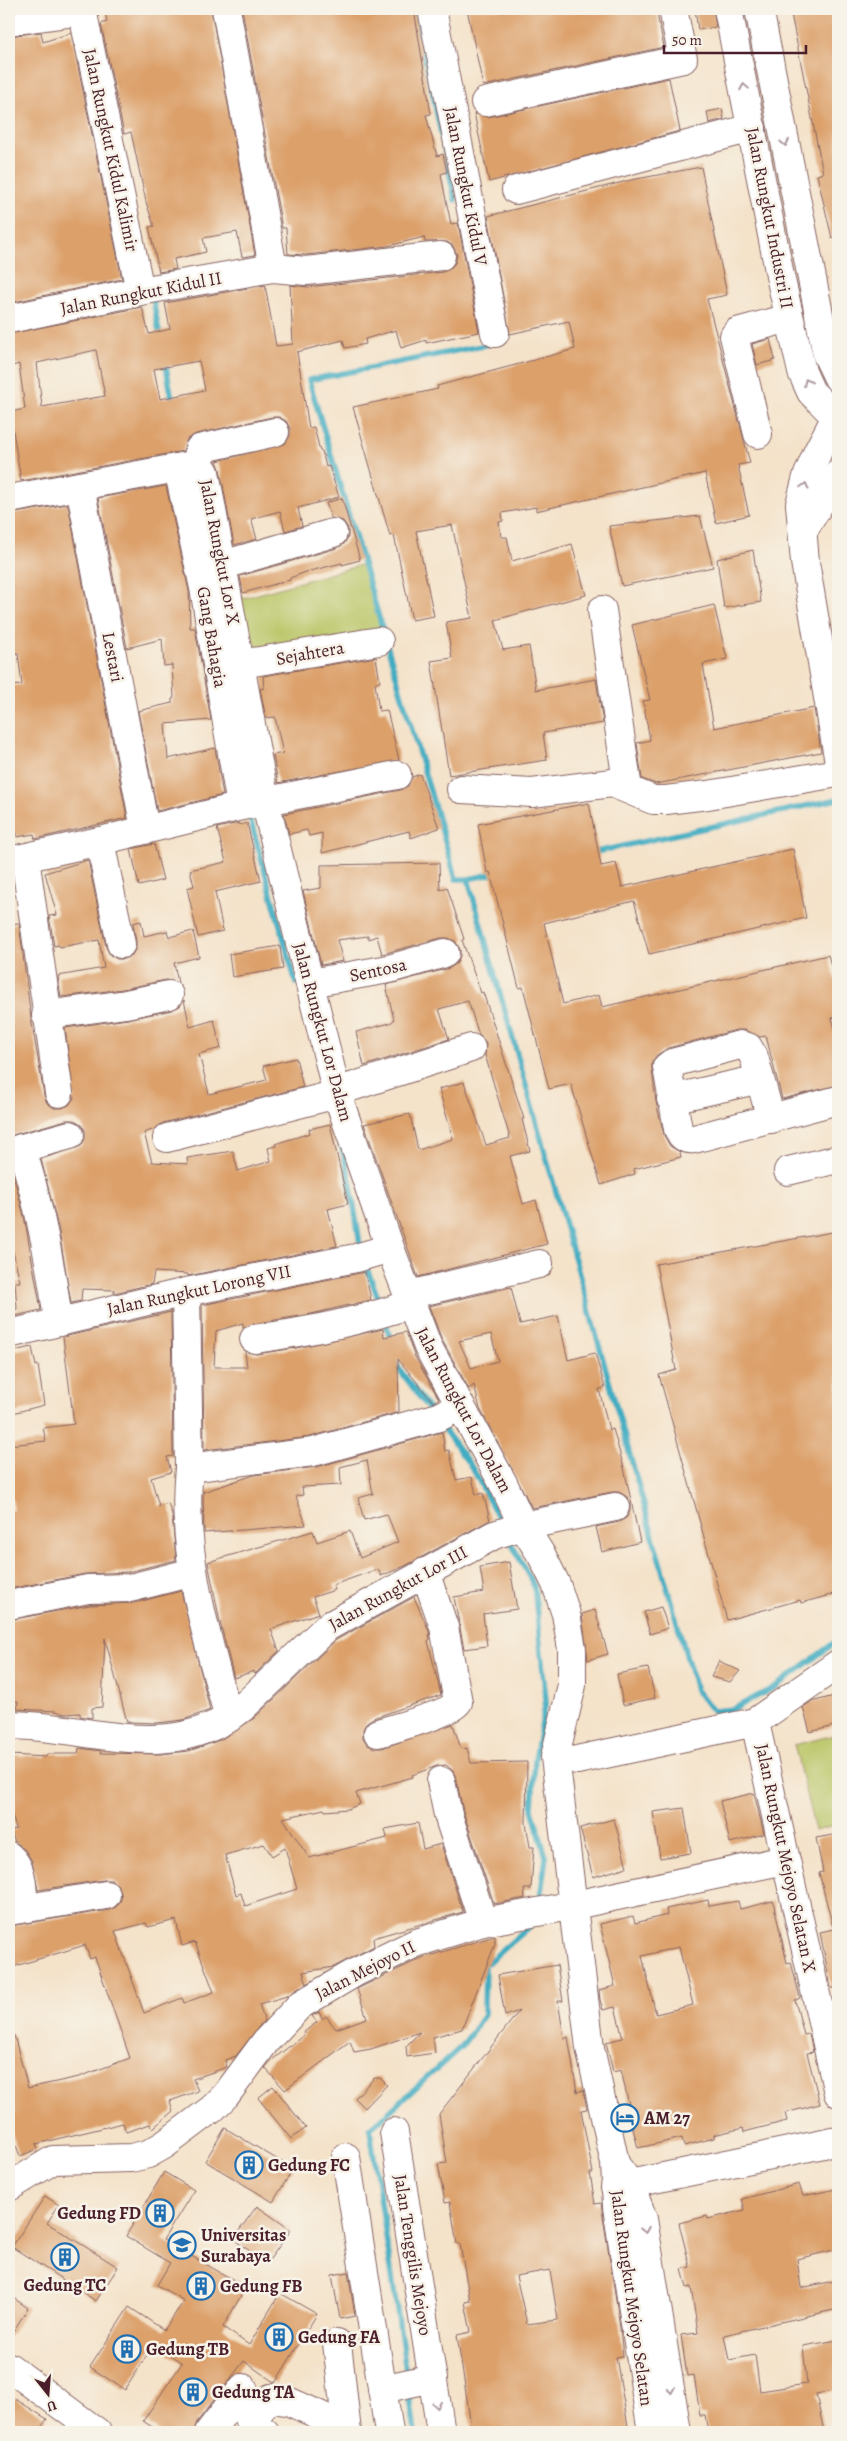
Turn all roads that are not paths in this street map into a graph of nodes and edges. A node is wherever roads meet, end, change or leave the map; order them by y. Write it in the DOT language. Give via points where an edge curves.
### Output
graph roads {
  1 [pos="226,9"];
  2 [pos="432,9"];
  3 [pos="673,9"];
  4 [pos="728,9"];
  5 [pos="759,9"];
  6 [pos="82,10"];
  7 [pos="9,21"];
  8 [pos="485,102"];
  9 [pos="752,128"];
  10 [pos="516,190"];
  11 [pos="441,256"];
  12 [pos="273,268"];
  13 [pos="810,271"];
  14 [pos="780,276"];
  15 [pos="148,289"];
  16 [pos="828,303"];
  17 [pos="789,318"];
  18 [pos="9,319"];
  19 [pos="495,333"];
  20 [pos="838,378"];
  21 [pos="837,416"];
  22 [pos="274,432"];
  23 [pos="758,434"];
  24 [pos="187,467"];
  25 [pos="838,474"];
  26 [pos="80,486"];
  27 [pos="9,499"];
  28 [pos="333,533"];
  29 [pos="801,534"];
  30 [pos="223,565"];
  31 [pos="602,610"];
  32 [pos="379,641"];
  33 [pos="241,664"];
  34 [pos="838,757"];
  35 [pos="838,773"];
  36 [pos="397,775"];
  37 [pos="461,789"];
  38 [pos="628,789"];
  39 [pos="251,804"];
  40 [pos="145,829"];
  41 [pos="100,841"];
  42 [pos="17,859"];
  43 [pos="120,944"];
  44 [pos="445,953"];
  45 [pos="310,983"];
  46 [pos="169,994"];
  47 [pos="46,1015"];
  48 [pos="471,1048"];
  49 [pos="760,1078"];
  50 [pos="58,1093"];
  51 [pos="331,1095"];
  52 [pos="671,1099"];
  53 [pos="838,1100"];
  54 [pos="771,1118"];
  55 [pos="70,1135"];
  56 [pos="167,1138"];
  57 [pos="15,1150"];
  58 [pos="838,1159"];
  59 [pos="788,1171"];
  60 [pos="372,1253"];
  61 [pos="539,1264"];
  62 [pos="186,1292"];
  63 [pos="397,1306"];
  64 [pos="58,1321"];
  65 [pos="9,1334"];
  66 [pos="254,1339"];
  67 [pos="444,1414"];
  68 [pos="189,1468"];
  69 [pos="615,1507"];
  70 [pos="510,1529"];
  71 [pos="193,1572"];
  72 [pos="425,1572"];
  73 [pos="9,1606"];
  74 [pos="838,1664"];
  75 [pos="229,1718"];
  76 [pos="755,1722"];
  77 [pos="9,1725"];
  78 [pos="378,1733"];
  79 [pos="577,1760"];
  80 [pos="441,1781"];
  81 [pos="9,1856"];
  82 [pos="785,1860"];
  83 [pos="106,1895"];
  84 [pos="16,1909"];
  85 [pos="549,1910"];
  86 [pos="483,1922"];
  87 [pos="838,2093"];
  88 [pos="394,2132"];
  89 [pos="838,2141"];
  90 [pos="346,2157"];
  91 [pos="620,2178"];
  92 [pos="9,2187"];
  93 [pos="337,2342"];
  94 [pos="9,2367"];
  95 [pos="427,2380"];
  96 [pos="243,2388"];
  97 [pos="388,2388"];
  98 [pos="346,2430"];
  99 [pos="97,2432"];
  100 [pos="210,2432"];
  101 [pos="265,2432"];
  102 [pos="389,2432"];
  103 [pos="441,2432"];
  104 [pos="652,2432"];
  105 [pos="677,2432"];
  1 -- 12 [label="street"];
  2 -- 19 [label="street, Jalan Rungkut Kidul V"];
  3 -- 8 [label="street" via="683,59"];
  9 -- 4 [label="street, Jalan Rungkut Industri II, one-way"];
  5 -- 13 [label="street, Jalan Rungkut Industri II, one-way"];
  6 -- 7 [label="street"];
  6 -- 15 [label="street, Jalan Rungkut Kidul Kalimir"];
  9 -- 10 [label="street"];
  9 -- 14 [label="street, Jalan Rungkut Industri II"];
  11 -- 12 [label="street, Jalan Rungkut Kidul II" via="306,271"];
  12 -- 15 [label="street, Jalan Rungkut Kidul II"];
  13 -- 14 [label="street"];
  13 -- 16 [label="street, Jalan Rungkut Industri II"];
  14 -- 17 [label="street, Jalan Rungkut Industri II"];
  15 -- 18 [label="street, Jalan Rungkut Kidul II"];
  16 -- 20 [label="street, Jalan Rungkut Industri II" via="827,355"];
  21 -- 17 [label="street, Jalan Rungkut Industri II, one-way" via="811,392 806,383"];
  17 -- 23 [label="street" via="737,332 734,336"];
  29 -- 21 [label="street, Jalan Rungkut Industri II, one-way" via="800,504 807,477"];
  22 -- 24 [label="street" via="199,449"];
  24 -- 26 [label="street, Jalan Rungkut Lor X"];
  24 -- 30 [label="street, Jalan Rungkut Lor X" via="205,472"];
  24 -- 39 [label="street, Gang Bahagia" via="204,588"];
  25 -- 29 [label="street"];
  26 -- 27 [label="street, Jalan Rungkut Lor X"];
  26 -- 40 [label="street, Lestari"];
  28 -- 30 [label="street"];
  29 -- 34 [label="street, Jalan Rungkut Industri II"];
  30 -- 33 [label="street, Jalan Rungkut Lor X"];
  31 -- 38 [label="street"];
  32 -- 33 [label="street, Sejahtera"];
  33 -- 39 [label="street, Jalan Rungkut Lor X"];
  35 -- 38 [label="street" via="666,800 652,800"];
  36 -- 39 [label="street"];
  37 -- 38 [label="street" via="532,793 600,783 612,783"];
  39 -- 40 [label="street"];
  39 -- 45 [label="street, Jalan Rungkut Lor Dalam"];
  40 -- 41 [label="street"];
  41 -- 42 [label="street"];
  41 -- 43 [label="street"];
  42 -- 47 [label="street"];
  44 -- 45 [label="street, Sentosa" via="389,969"];
  45 -- 51 [label="street, Jalan Rungkut Lor Dalam"];
  46 -- 47 [label="street" via="126,1004"];
  47 -- 50 [label="street"];
  48 -- 51 [label="street"];
  49 -- 52 [label="street"];
  49 -- 52 [label="street" via="751,1050 740,1045 669,1064 666,1070"];
  49 -- 54 [label="street"];
  51 -- 56 [label="street"];
  51 -- 60 [label="street, Jalan Rungkut Lor Dalam"];
  52 -- 54 [label="street" via="678,1128 682,1137 689,1140"];
  53 -- 54 [label="street"];
  55 -- 57 [label="street"];
  57 -- 64 [label="street" via="42,1217"];
  58 -- 59 [label="street"];
  60 -- 62 [label="street, Jalan Rungkut Lorong VII"];
  60 -- 63 [label="street, Jalan Rungkut Lor Dalam"];
  61 -- 63 [label="street"];
  62 -- 64 [label="street, Jalan Rungkut Lorong VII"];
  62 -- 68 [label="street"];
  63 -- 66 [label="street" via="294,1334"];
  63 -- 67 [label="street, Jalan Rungkut Lor Dalam" via="428,1347"];
  64 -- 65 [label="street, Jalan Rungkut Lorong VII"];
  67 -- 68 [label="street" via="313,1452"];
  67 -- 70 [label="street, Jalan Rungkut Lor Dalam" via="503,1483"];
  68 -- 71 [label="street" via="187,1488"];
  69 -- 70 [label="street, Jalan Rungkut Lor III"];
  70 -- 72 [label="street, Jalan Rungkut Lor III"];
  70 -- 85 [label="street, Jalan Rungkut Lor Dalam" via="556,1584 572,1648 572,1685 555,1757"];
  71 -- 73 [label="street" via="130,1588 88,1589"];
  71 -- 75 [label="street"];
  72 -- 75 [label="street, Jalan Rungkut Lor III" via="327,1627"];
  72 -- 78 [label="street" via="444,1627 458,1702 443,1712"];
  74 -- 76 [label="street, Jalan Rungkut Mejoyo Selatan X"];
  75 -- 77 [label="street, Jalan Rungkut Lor III" via="198,1732 160,1740"];
  76 -- 79 [label="street"];
  76 -- 82 [label="street, Jalan Rungkut Mejoyo Selatan X"];
  80 -- 86 [label="street" via="448,1815"];
  81 -- 84 [label="street" via="21,1872"];
  82 -- 85 [label="street, Jalan Mejoyo II"];
  82 -- 87 [label="street, Jalan Rungkut Mejoyo Selatan X"];
  83 -- 84 [label="street"];
  85 -- 86 [label="street, Jalan Mejoyo II"];
  85 -- 91 [label="street, Jalan Rungkut Mejoyo Selatan" via="590,2048"];
  86 -- 92 [label="street, Jalan Mejoyo II" via="416,1943 356,1972 300,2005 266,2041 212,2109 148,2154 131,2158 53,2160"];
  88 -- 95 [label="street, Jalan Tenggilis Mejoyo"];
  89 -- 91 [label="street"];
  90 -- 97 [label="street"];
  91 -- 104 [label="street, Jalan Rungkut Mejoyo Selatan"];
  91 -- 105 [label="street, Jalan Rungkut Mejoyo Selatan, one-way" via="645,2232"];
  93 -- 98 [label="street"];
  94 -- 99 [label="street"];
  95 -- 97 [label="street"];
  95 -- 103 [label="street, Jalan Tenggilis Mejoyo, one-way"];
  96 -- 100 [label="street"];
  97 -- 102 [label="street"];
  98 -- 101 [label="street" via="290,2402 271,2398 250,2421"];
}
